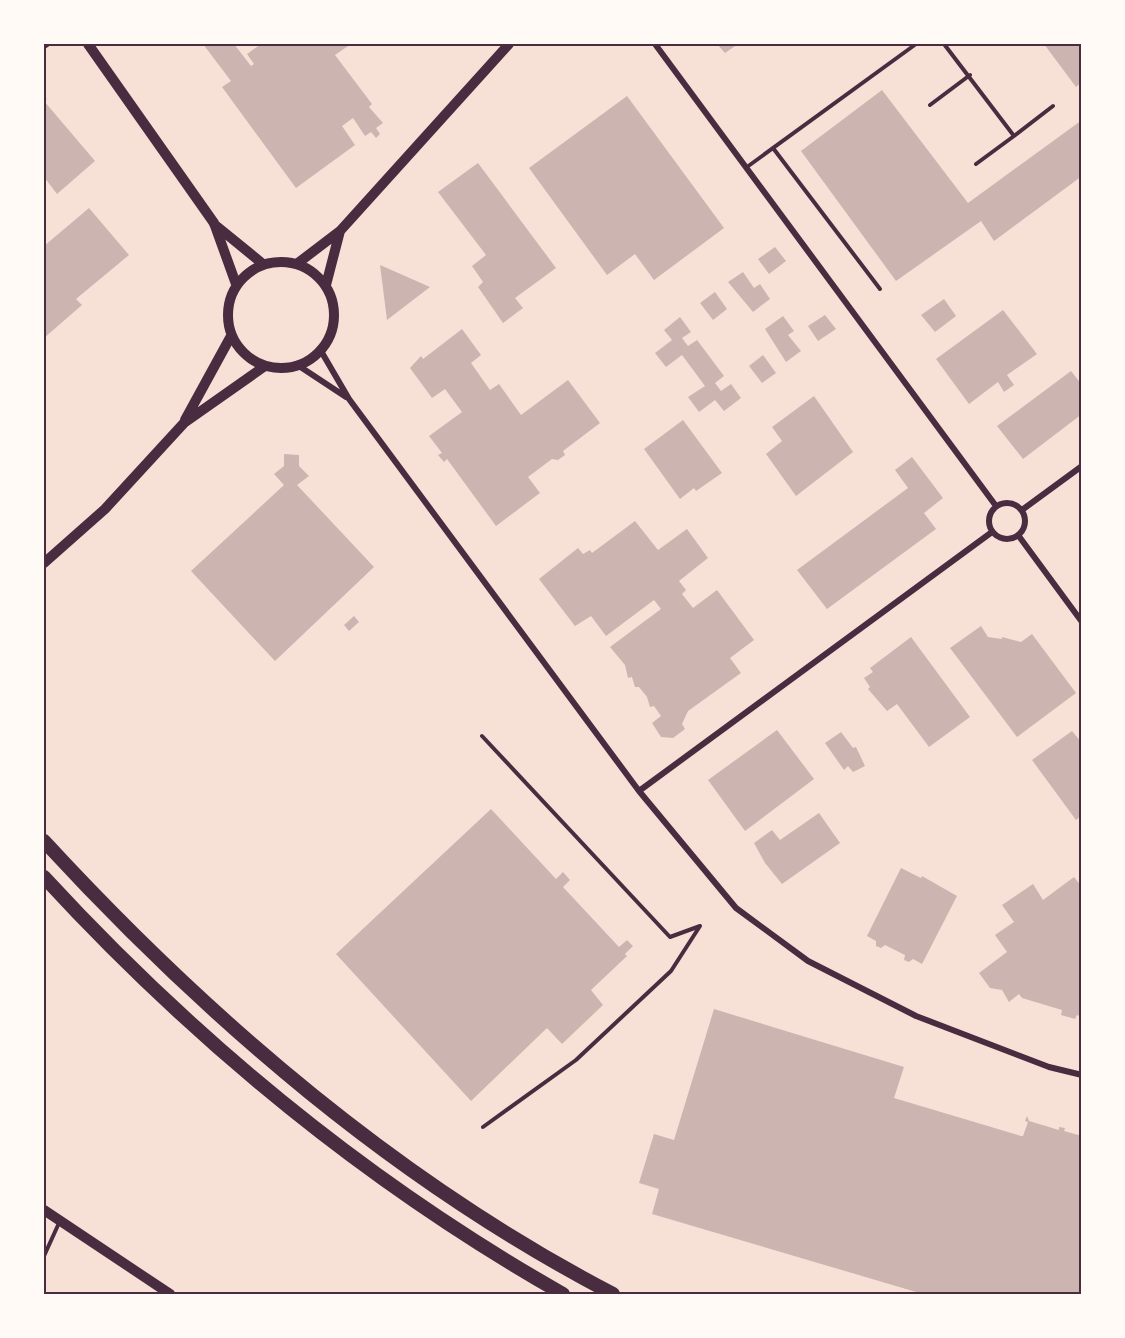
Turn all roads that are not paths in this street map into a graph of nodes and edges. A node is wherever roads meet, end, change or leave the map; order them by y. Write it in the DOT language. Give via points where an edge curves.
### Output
graph roads {
  1 [pos="47,44"];
  2 [pos="88,44"];
  3 [pos="509,44"];
  4 [pos="655,44"];
  5 [pos="916,44"];
  6 [pos="944,44"];
  7 [pos="44,46"];
  8 [pos="970,75"];
  9 [pos="930,105"];
  10 [pos="1053,106"];
  11 [pos="1014,136"];
  12 [pos="773,148"];
  13 [pos="976,164"];
  14 [pos="746,168"];
  15 [pos="214,223"];
  16 [pos="340,231"];
  17 [pos="298,263"];
  18 [pos="263,264"];
  19 [pos="236,284"];
  20 [pos="326,285"];
  21 [pos="880,289"];
  22 [pos="231,336"];
  23 [pos="321,351"];
  24 [pos="265,366"];
  25 [pos="299,366"];
  26 [pos="349,399"];
  27 [pos="184,423"];
  28 [pos="1082,466"];
  29 [pos="996,506"];
  30 [pos="1022,510"];
  31 [pos="992,532"];
  32 [pos="1018,535"];
  33 [pos="44,563"];
  34 [pos="1082,622"];
  35 [pos="482,736"];
  36 [pos="639,791"];
  37 [pos="44,841"];
  38 [pos="44,877"];
  39 [pos="1082,1075"];
  40 [pos="483,1127"];
  41 [pos="44,1210"];
  42 [pos="59,1222"];
  43 [pos="44,1256"];
  44 [pos="170,1294"];
  45 [pos="563,1294"];
  46 [pos="613,1294"];
  1 -- 7 [label="street"];
  2 -- 15 [label="main road"];
  3 -- 16 [label="main road"];
  4 -- 14 [label="street"];
  5 -- 12 [label="lane"];
  6 -- 8 [label="lane"];
  8 -- 9 [label="lane"];
  8 -- 11 [label="lane"];
  10 -- 11 [label="lane"];
  11 -- 13 [label="lane"];
  12 -- 14 [label="lane"];
  12 -- 21 [label="lane"];
  14 -- 29 [label="street"];
  15 -- 18 [label="main road"];
  15 -- 19 [label="main road"];
  16 -- 17 [label="main road"];
  16 -- 20 [label="main road"];
  17 -- 18 [label="main road" via="280,260"];
  17 -- 20 [label="main road"];
  18 -- 19 [label="main road"];
  19 -- 22 [label="main road" via="227,309"];
  20 -- 23 [label="main road" via="335,319"];
  22 -- 24 [label="main road" via="245,355"];
  22 -- 27 [label="main road"];
  23 -- 25 [label="main road"];
  23 -- 26 [label="street"];
  24 -- 25 [label="main road"];
  24 -- 27 [label="main road"];
  25 -- 26 [label="street"];
  26 -- 36 [label="street"];
  27 -- 33 [label="main road" via="105,509"];
  28 -- 30 [label="street"];
  29 -- 30 [label="street" via="1010,503"];
  29 -- 31 [label="street" via="989,518"];
  30 -- 32 [label="street" via="1025,523"];
  31 -- 32 [label="street" via="1004,539"];
  31 -- 36 [label="street"];
  32 -- 34 [label="street"];
  35 -- 40 [label="lane" via="670,937 700,926 671,971 576,1060"];
  36 -- 39 [label="street" via="736,908 808,961 926,1020 1049,1067"];
  37 -- 46 [label="highway" via="138,941 326,1107 460,1203"];
  38 -- 45 [label="highway" via="189,1023 311,1126 446,1223"];
  41 -- 42 [label="main road"];
  42 -- 43 [label="lane"];
  42 -- 44 [label="main road"];
}
